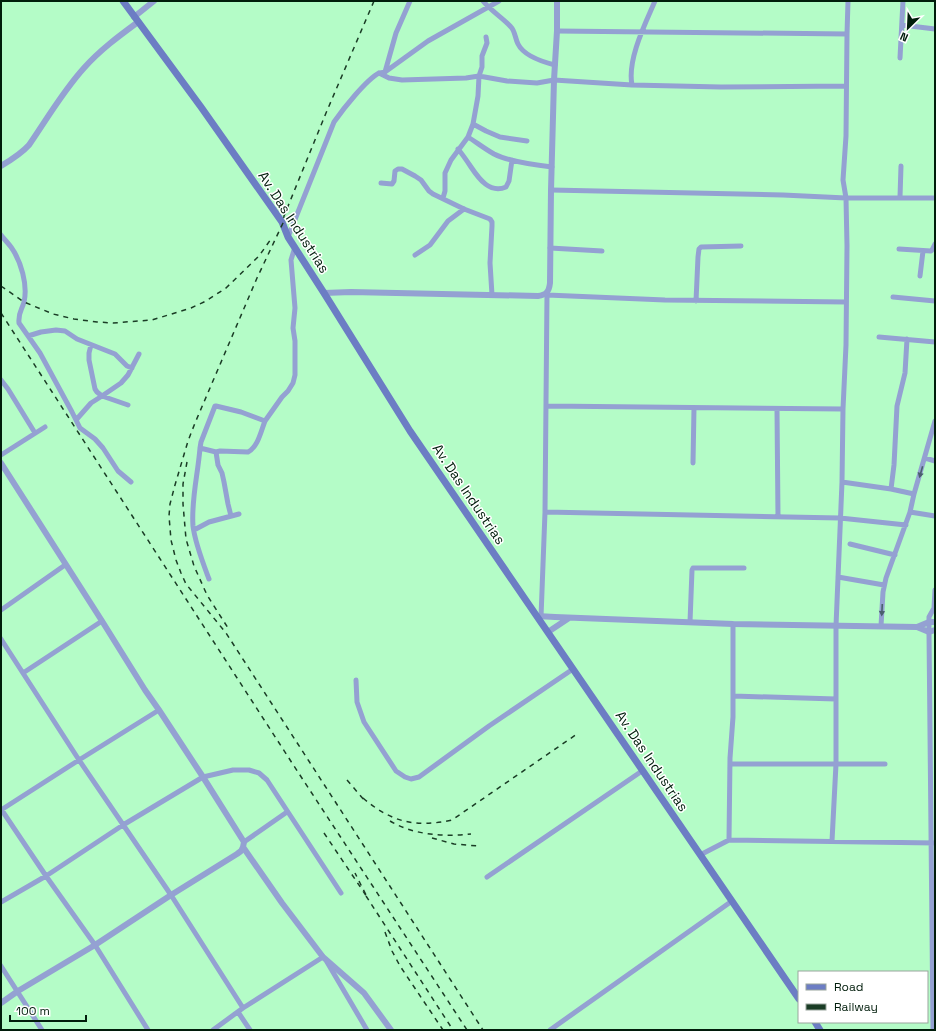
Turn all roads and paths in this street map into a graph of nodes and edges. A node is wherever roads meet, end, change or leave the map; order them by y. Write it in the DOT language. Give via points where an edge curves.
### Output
graph roads {
  1 [pos="123,1"];
  2 [pos="154,1"];
  3 [pos="410,1"];
  4 [pos="483,1"];
  5 [pos="499,1"];
  6 [pos="557,1"];
  7 [pos="656,1"];
  8 [pos="848,1"];
  9 [pos="903,1"];
  10 [pos="488,7"];
  11 [pos="136,19"];
  12 [pos="902,25"];
  13 [pos="935,29"];
  14 [pos="557,31"];
  15 [pos="641,32"];
  16 [pos="847,34"];
  17 [pos="486,37"];
  18 [pos="900,58"];
  19 [pos="555,65"];
  20 [pos="385,72"];
  21 [pos="379,73"];
  22 [pos="479,76"];
  23 [pos="554,80"];
  24 [pos="632,85"];
  25 [pos="846,86"];
  26 [pos="473,124"];
  27 [pos="468,137"];
  28 [pos="527,141"];
  29 [pos="458,149"];
  30 [pos="512,160"];
  31 [pos="1,166"];
  32 [pos="901,166"];
  33 [pos="552,167"];
  34 [pos="381,183"];
  35 [pos="551,190"];
  36 [pos="900,197"];
  37 [pos="443,198"];
  38 [pos="846,198"];
  39 [pos="935,198"];
  40 [pos="464,209"];
  41 [pos="1,235"];
  42 [pos="288,237"];
  43 [pos="935,244"];
  44 [pos="741,246"];
  45 [pos="295,247"];
  46 [pos="550,248"];
  47 [pos="899,248"];
  48 [pos="602,251"];
  49 [pos="923,251"];
  50 [pos="415,254"];
  51 [pos="920,276"];
  52 [pos="324,293"];
  53 [pos="547,294"];
  54 [pos="492,295"];
  55 [pos="893,297"];
  56 [pos="696,301"];
  57 [pos="935,301"];
  58 [pos="846,302"];
  59 [pos="28,336"];
  60 [pos="879,337"];
  61 [pos="907,339"];
  62 [pos="935,342"];
  63 [pos="91,345"];
  64 [pos="139,354"];
  65 [pos="132,368"];
  66 [pos="1,380"];
  67 [pos="102,396"];
  68 [pos="128,405"];
  69 [pos="547,406"];
  70 [pos="694,408"];
  71 [pos="777,409"];
  72 [pos="843,409"];
  73 [pos="76,420"];
  74 [pos="265,421"];
  75 [pos="935,421"];
  76 [pos="45,427"];
  77 [pos="35,433"];
  78 [pos="200,448"];
  79 [pos="216,452"];
  80 [pos="1,455"];
  81 [pos="925,458"];
  82 [pos="935,460"];
  83 [pos="1,463"];
  84 [pos="693,463"];
  85 [pos="131,482"];
  86 [pos="842,482"];
  87 [pos="891,489"];
  88 [pos="914,494"];
  89 [pos="545,512"];
  90 [pos="910,512"];
  91 [pos="239,514"];
  92 [pos="231,516"];
  93 [pos="935,516"];
  94 [pos="778,517"];
  95 [pos="840,518"];
  96 [pos="906,525"];
  97 [pos="194,530"];
  98 [pos="850,544"];
  99 [pos="895,555"];
  100 [pos="66,565"];
  101 [pos="744,568"];
  102 [pos="838,577"];
  103 [pos="209,579"];
  104 [pos="884,585"];
  105 [pos="935,590"];
  106 [pos="934,609"];
  107 [pos="1,610"];
  108 [pos="539,616"];
  109 [pos="569,618"];
  110 [pos="102,620"];
  111 [pos="690,622"];
  112 [pos="932,622"];
  113 [pos="733,624"];
  114 [pos="836,626"];
  115 [pos="881,626"];
  116 [pos="917,627"];
  117 [pos="932,631"];
  118 [pos="548,632"];
  119 [pos="1,638"];
  120 [pos="3,648"];
  121 [pos="929,652"];
  122 [pos="935,652"];
  123 [pos="573,669"];
  124 [pos="23,673"];
  125 [pos="356,680"];
  126 [pos="733,696"];
  127 [pos="836,699"];
  128 [pos="159,710"];
  129 [pos="932,717"];
  130 [pos="79,760"];
  131 [pos="730,764"];
  132 [pos="836,764"];
  133 [pos="885,764"];
  134 [pos="642,771"];
  135 [pos="203,777"];
  136 [pos="1,810"];
  137 [pos="287,812"];
  138 [pos="123,825"];
  139 [pos="729,840"];
  140 [pos="832,841"];
  141 [pos="933,842"];
  142 [pos="243,845"];
  143 [pos="700,855"];
  144 [pos="46,876"];
  145 [pos="487,877"];
  146 [pos="341,893"];
  147 [pos="171,895"];
  148 [pos="732,901"];
  149 [pos="1,902"];
  150 [pos="95,945"];
  151 [pos="325,959"];
  152 [pos="1,966"];
  153 [pos="18,991"];
  154 [pos="798,998"];
  155 [pos="1,1003"];
  156 [pos="243,1008"];
  157 [pos="238,1012"];
  158 [pos="42,1030"];
  159 [pos="148,1030"];
  160 [pos="213,1030"];
  161 [pos="250,1030"];
  162 [pos="367,1030"];
  163 [pos="391,1030"];
  164 [pos="550,1030"];
  165 [pos="933,1030"];
  1 -- 11 [label="main road, Av. Das Industrias"];
  2 -- 11 [label="street"];
  3 -- 20 [label="street" via="396,33"];
  4 -- 10 [label="street"];
  5 -- 10 [label="street"];
  6 -- 14 [label="street"];
  7 -- 15 [label="street"];
  8 -- 16 [label="street"];
  9 -- 12 [label="street"];
  10 -- 19 [label="street" via="513,29 523,51 538,60"];
  10 -- 20 [label="street" via="428,41"];
  11 -- 31 [label="street" via="84,68 29,145"];
  11 -- 42 [label="main road, Av. Das Industrias" via="282,222"];
  12 -- 13 [label="street"];
  12 -- 18 [label="street"];
  14 -- 15 [label="street"];
  14 -- 19 [label="street"];
  15 -- 16 [label="street"];
  15 -- 24 [label="street" via="631,66"];
  16 -- 25 [label="street"];
  17 -- 22 [label="street" via="487,45 482,53"];
  19 -- 23 [label="street"];
  20 -- 21 [label="street"];
  21 -- 22 [label="street" via="402,80"];
  21 -- 42 [label="street" via="369,80 334,122"];
  22 -- 23 [label="street" via="537,83"];
  22 -- 26 [label="street"];
  23 -- 24 [label="street"];
  23 -- 33 [label="street"];
  24 -- 25 [label="street"];
  25 -- 38 [label="street"];
  26 -- 27 [label="street"];
  26 -- 28 [label="street" via="500,137"];
  27 -- 29 [label="street"];
  27 -- 30 [label="street" via="494,154"];
  29 -- 30 [label="street" via="480,180 492,187 506,187"];
  29 -- 37 [label="street" via="445,173"];
  30 -- 33 [label="street"];
  32 -- 36 [label="street"];
  33 -- 35 [label="street"];
  34 -- 37 [label="street" via="392,184 396,171 402,169 421,180 429,191"];
  35 -- 38 [label="street"];
  35 -- 46 [label="street"];
  36 -- 38 [label="street"];
  36 -- 39 [label="street"];
  37 -- 40 [label="street"];
  38 -- 58 [label="street"];
  40 -- 50 [label="street" via="448,221 430,245"];
  40 -- 54 [label="street" via="486,217 492,222"];
  41 -- 59 [label="street" via="21,267 25,284 24,302 18,317"];
  42 -- 45 [label="main road, Av. Das Industrias"];
  43 -- 49 [label="street" via="932,251"];
  44 -- 56 [label="street" via="699,249"];
  45 -- 52 [label="main road, Av. Das Industrias"];
  45 -- 74 [label="street" via="291,260 295,301 295,375 291,387"];
  46 -- 48 [label="street"];
  46 -- 53 [label="street" via="550,283"];
  47 -- 49 [label="street"];
  49 -- 51 [label="street"];
  52 -- 54 [label="street"];
  52 -- 108 [label="main road, Av. Das Industrias" via="410,431"];
  53 -- 54 [label="street"];
  53 -- 56 [label="street"];
  53 -- 69 [label="street"];
  55 -- 57 [label="street"];
  56 -- 58 [label="street"];
  58 -- 72 [label="street"];
  59 -- 63 [label="street" via="41,332 65,331"];
  59 -- 73 [label="street"];
  60 -- 61 [label="street"];
  61 -- 62 [label="street"];
  61 -- 87 [label="street" via="905,373 897,406"];
  63 -- 65 [label="street" via="115,354"];
  63 -- 67 [label="street" via="88,353 95,389"];
  64 -- 65 [label="street"];
  65 -- 67 [label="street" via="121,383"];
  66 -- 77 [label="street"];
  67 -- 68 [label="street"];
  67 -- 73 [label="street" via="91,403"];
  69 -- 70 [label="street"];
  69 -- 89 [label="street"];
  70 -- 71 [label="street"];
  70 -- 84 [label="street"];
  71 -- 72 [label="street"];
  71 -- 94 [label="street"];
  72 -- 86 [label="street"];
  73 -- 85 [label="street" via="80,428 103,448 118,471"];
  74 -- 78 [label="street" via="216,406"];
  74 -- 79 [label="street" via="252,450"];
  75 -- 81 [label="street"];
  76 -- 77 [label="street"];
  77 -- 80 [label="street"];
  78 -- 79 [label="street"];
  78 -- 97 [label="street" via="194,493"];
  79 -- 92 [label="street"];
  81 -- 82 [label="street"];
  81 -- 88 [label="street, one-way"];
  83 -- 100 [label="street"];
  86 -- 87 [label="street"];
  86 -- 95 [label="street"];
  87 -- 88 [label="street"];
  88 -- 90 [label="street"];
  89 -- 94 [label="street"];
  89 -- 108 [label="street"];
  90 -- 93 [label="street"];
  90 -- 96 [label="street"];
  91 -- 92 [label="street"];
  92 -- 97 [label="street" via="209,522"];
  94 -- 95 [label="street"];
  95 -- 96 [label="street"];
  95 -- 102 [label="street"];
  96 -- 99 [label="street"];
  97 -- 103 [label="street"];
  98 -- 99 [label="street"];
  99 -- 104 [label="street"];
  100 -- 107 [label="street"];
  100 -- 110 [label="street"];
  101 -- 111 [label="street" via="693,568"];
  102 -- 104 [label="street"];
  102 -- 114 [label="street"];
  104 -- 115 [label="street, one-way"];
  105 -- 106 [label="street"];
  106 -- 112 [label="street" via="929,617"];
  108 -- 109 [label="street"];
  108 -- 118 [label="main road, Av. Das Industrias"];
  109 -- 111 [label="street"];
  109 -- 118 [label="street"];
  110 -- 124 [label="street"];
  110 -- 128 [label="street"];
  111 -- 113 [label="street"];
  112 -- 116 [label="street"];
  112 -- 117 [label="street"];
  113 -- 114 [label="street"];
  113 -- 126 [label="street"];
  114 -- 115 [label="street"];
  114 -- 127 [label="street"];
  115 -- 116 [label="street"];
  116 -- 117 [label="street"];
  117 -- 121 [label="street"];
  118 -- 123 [label="main road, Av. Das Industrias"];
  119 -- 120 [label="street"];
  120 -- 124 [label="street"];
  121 -- 122 [label="street"];
  121 -- 129 [label="street"];
  123 -- 125 [label="street" via="489,726 419,778 411,779 396,771 364,722 357,702"];
  123 -- 134 [label="main road, Av. Das Industrias"];
  124 -- 130 [label="street"];
  126 -- 127 [label="street"];
  126 -- 131 [label="street"];
  127 -- 132 [label="street"];
  128 -- 130 [label="street"];
  128 -- 135 [label="street"];
  129 -- 141 [label="street"];
  130 -- 136 [label="street"];
  130 -- 138 [label="street"];
  131 -- 132 [label="street"];
  131 -- 139 [label="street"];
  132 -- 133 [label="street"];
  132 -- 140 [label="street"];
  134 -- 143 [label="main road, Av. Das Industrias"];
  134 -- 145 [label="street"];
  135 -- 137 [label="street" via="233,770 259,773 267,780"];
  135 -- 138 [label="street"];
  135 -- 142 [label="street"];
  136 -- 144 [label="street"];
  137 -- 142 [label="street"];
  137 -- 146 [label="street"];
  138 -- 144 [label="street"];
  138 -- 147 [label="street"];
  139 -- 140 [label="street"];
  139 -- 143 [label="street"];
  140 -- 141 [label="street"];
  141 -- 165 [label="street"];
  142 -- 147 [label="street" via="237,854"];
  142 -- 151 [label="street" via="282,903"];
  143 -- 148 [label="main road, Av. Das Industrias"];
  144 -- 149 [label="street"];
  144 -- 150 [label="street"];
  147 -- 150 [label="street"];
  147 -- 156 [label="street"];
  148 -- 154 [label="main road, Av. Das Industrias"];
  148 -- 164 [label="street"];
  150 -- 153 [label="street"];
  150 -- 159 [label="street"];
  151 -- 156 [label="street"];
  151 -- 162 [label="street"];
  151 -- 163 [label="street" via="364,993"];
  152 -- 153 [label="street"];
  153 -- 155 [label="street"];
  153 -- 158 [label="street"];
  156 -- 157 [label="street"];
  157 -- 160 [label="street"];
  157 -- 161 [label="street"];
}
